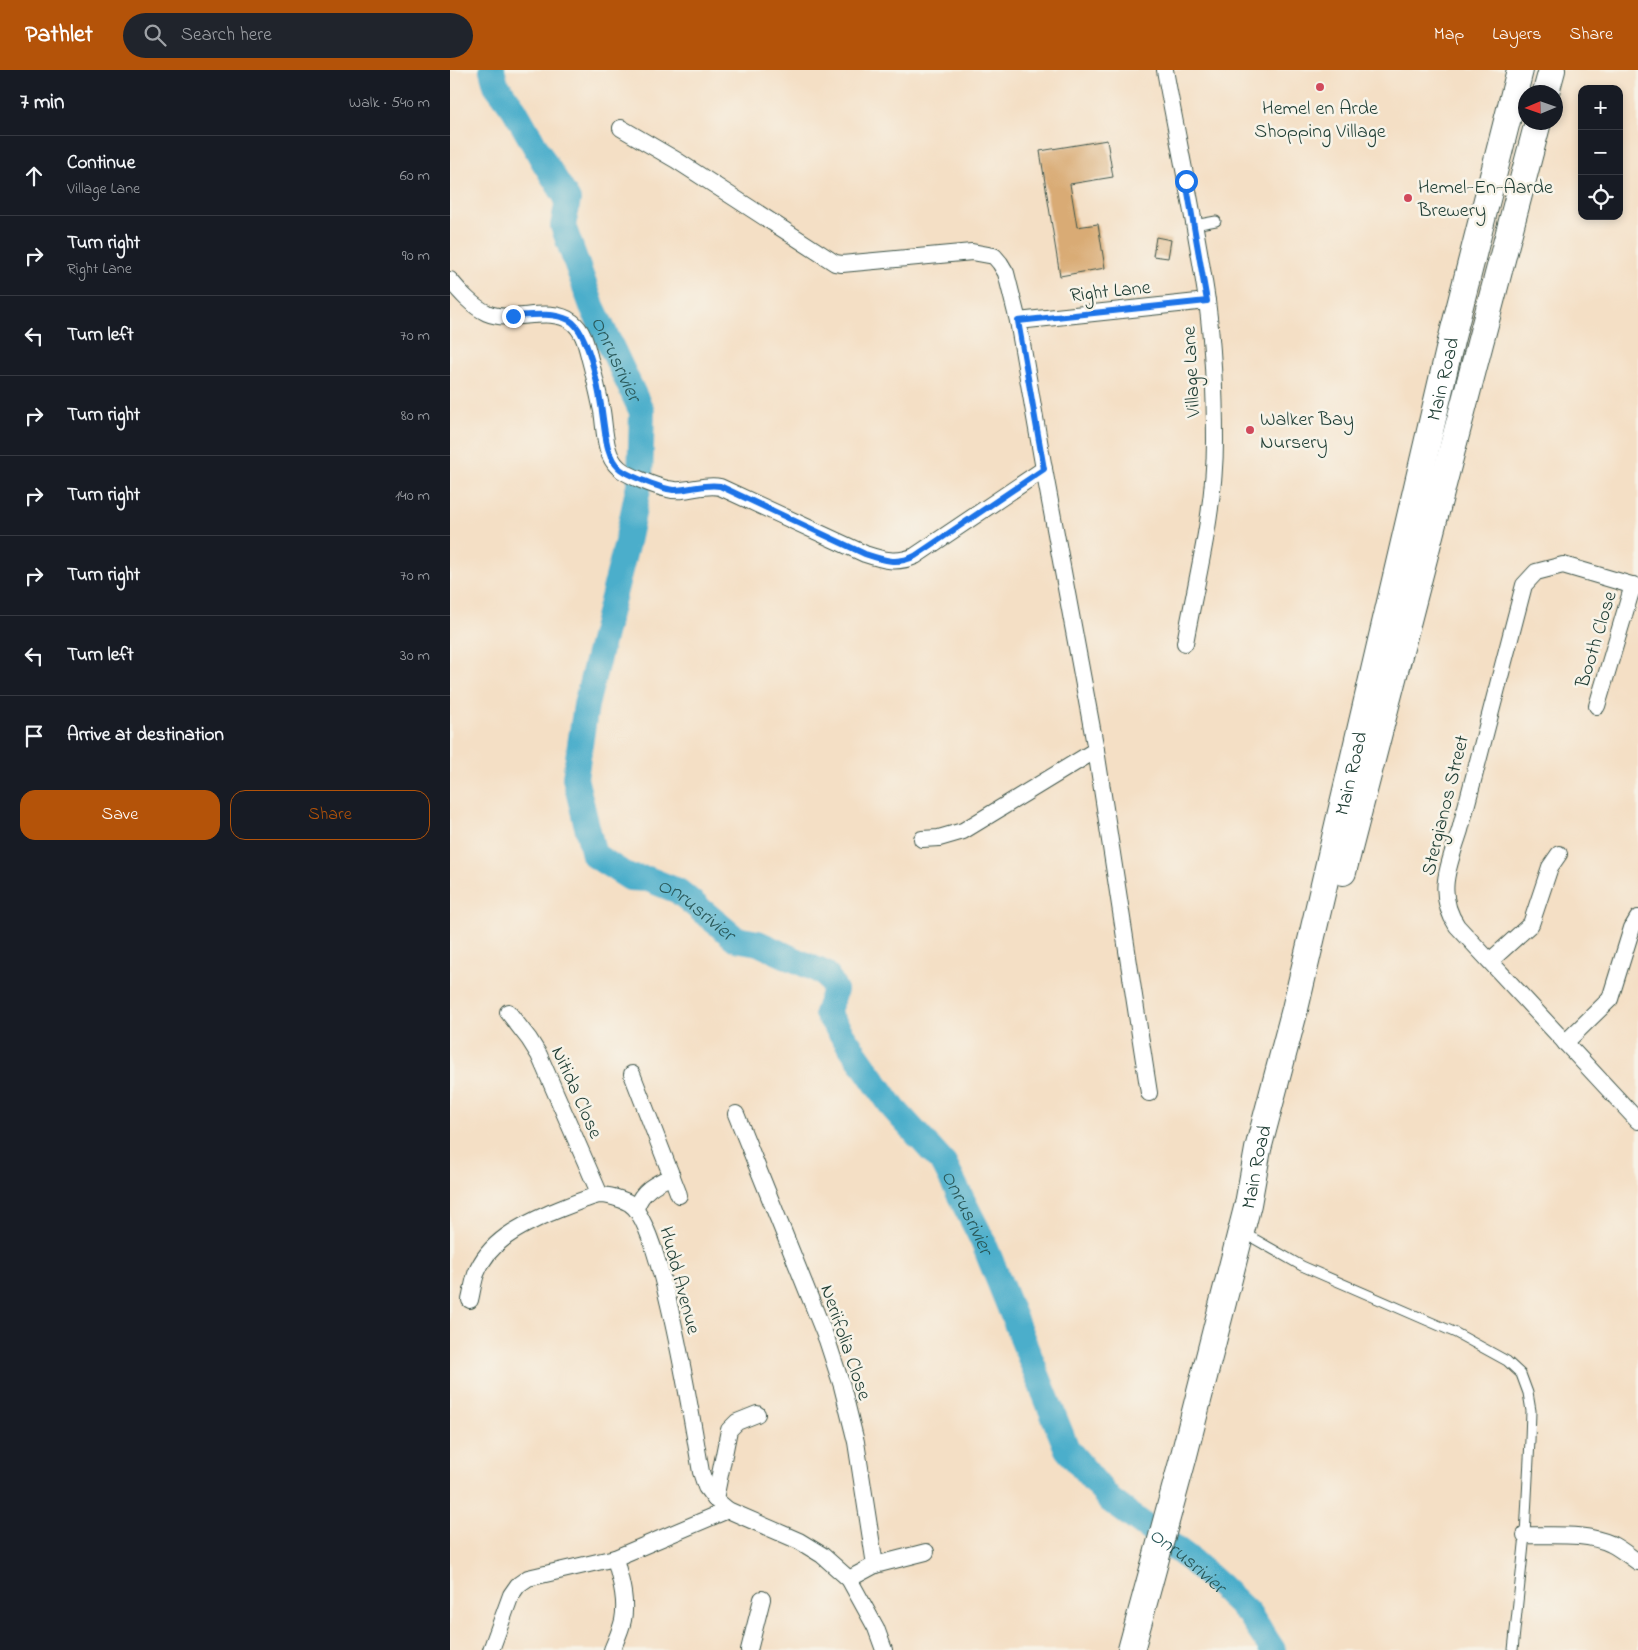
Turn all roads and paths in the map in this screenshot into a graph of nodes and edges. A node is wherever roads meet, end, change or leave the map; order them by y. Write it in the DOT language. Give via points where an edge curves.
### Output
graph roads {
  1 [pos="1165,70"];
  2 [pos="1520,70"];
  3 [pos="1552,70"];
  4 [pos="1548,85"];
  5 [pos="621,128"];
  6 [pos="1536,130"];
  7 [pos="1216,221"];
  8 [pos="1194,225"];
  9 [pos="450,280"];
  10 [pos="1207,301"];
  11 [pos="1018,321"];
  12 [pos="1044,469"];
  13 [pos="1636,586"];
  14 [pos="1185,643"];
  15 [pos="1597,706"];
  16 [pos="1096,750"];
  17 [pos="922,839"];
  18 [pos="1559,854"];
  19 [pos="1638,918"];
  20 [pos="1490,962"];
  21 [pos="508,1012"];
  22 [pos="1564,1043"];
  23 [pos="632,1074"];
  24 [pos="1149,1093"];
  25 [pos="736,1114"];
  26 [pos="1638,1122"];
  27 [pos="672,1176"];
  28 [pos="600,1195"];
  29 [pos="679,1195"];
  30 [pos="1248,1204"];
  31 [pos="636,1208"];
  32 [pos="1241,1232"];
  33 [pos="470,1300"];
  34 [pos="757,1414"];
  35 [pos="715,1499"];
  36 [pos="728,1510"];
  37 [pos="1526,1535"];
  38 [pos="926,1552"];
  39 [pos="615,1558"];
  40 [pos="1638,1562"];
  41 [pos="874,1565"];
  42 [pos="849,1579"];
  43 [pos="762,1599"];
  44 [pos="1134,1639"];
  45 [pos="491,1650"];
  46 [pos="612,1650"];
  47 [pos="749,1650"];
  48 [pos="884,1650"];
  49 [pos="1513,1650"];
  1 -- 8 [label="street, Village Lane"];
  2 -- 30 [label="main road, Main Road" via="1451,341 1295,1009 1258,1149"];
  3 -- 4 [label="main road"];
  5 -- 11 [label="street" via="835,263 972,252 994,256 1006,273"];
  6 -- 30 [label="main road, Main Road" via="1276,1132 1263,1175"];
  7 -- 8 [label="lane"];
  8 -- 10 [label="street, Village Lane"];
  9 -- 12 [label="street" via="486,312 513,316 551,315 564,318 580,329 595,377 609,452 627,474 668,490 720,486 865,554 888,561 915,556"];
  10 -- 11 [label="street, Right Lane"];
  10 -- 14 [label="street, Village Lane" via="1212,345 1213,485"];
  11 -- 12 [label="street"];
  12 -- 16 [label="street"];
  13 -- 15 [label="street, Booth Close"];
  13 -- 20 [label="street, Stergianos Street" via="1563,565 1536,572 1524,585 1445,879 1446,902 1452,919"];
  16 -- 17 [label="street" via="963,831"];
  16 -- 24 [label="street"];
  18 -- 20 [label="street" via="1550,867 1531,924"];
  19 -- 22 [label="street" via="1610,999"];
  20 -- 22 [label="street, Stergianos Street"];
  21 -- 28 [label="street, Nitida Close" via="539,1055"];
  22 -- 26 [label="street, Stergianos Street"];
  23 -- 27 [label="street"];
  25 -- 41 [label="street, Neriifolia Close" via="827,1340 842,1386 856,1442"];
  27 -- 29 [label="street"];
  27 -- 31 [label="street" via="647,1190"];
  28 -- 31 [label="street, Hudd Avenue" via="621,1199"];
  28 -- 33 [label="street" via="518,1228 500,1241 477,1273"];
  30 -- 32 [label="main road"];
  31 -- 35 [label="street, Hudd Avenue" via="649,1232 670,1311 700,1472"];
  32 -- 37 [label="lane" via="1302,1266 1456,1333 1507,1361 1521,1374 1531,1411"];
  32 -- 44 [label="main road"];
  34 -- 35 [label="street" via="737,1422 729,1430"];
  35 -- 36 [label="street, Hudd Avenue"];
  36 -- 39 [label="street"];
  36 -- 42 [label="street, Hudd Avenue" via="822,1554"];
  37 -- 40 [label="street" via="1595,1539 1612,1545"];
  37 -- 49 [label="lane"];
  38 -- 41 [label="street"];
  39 -- 45 [label="street" via="528,1578 518,1585 511,1595"];
  39 -- 46 [label="street" via="625,1608"];
  41 -- 42 [label="street"];
  42 -- 48 [label="street, Hudd Avenue" via="876,1628"];
  43 -- 47 [label="street"];
}
